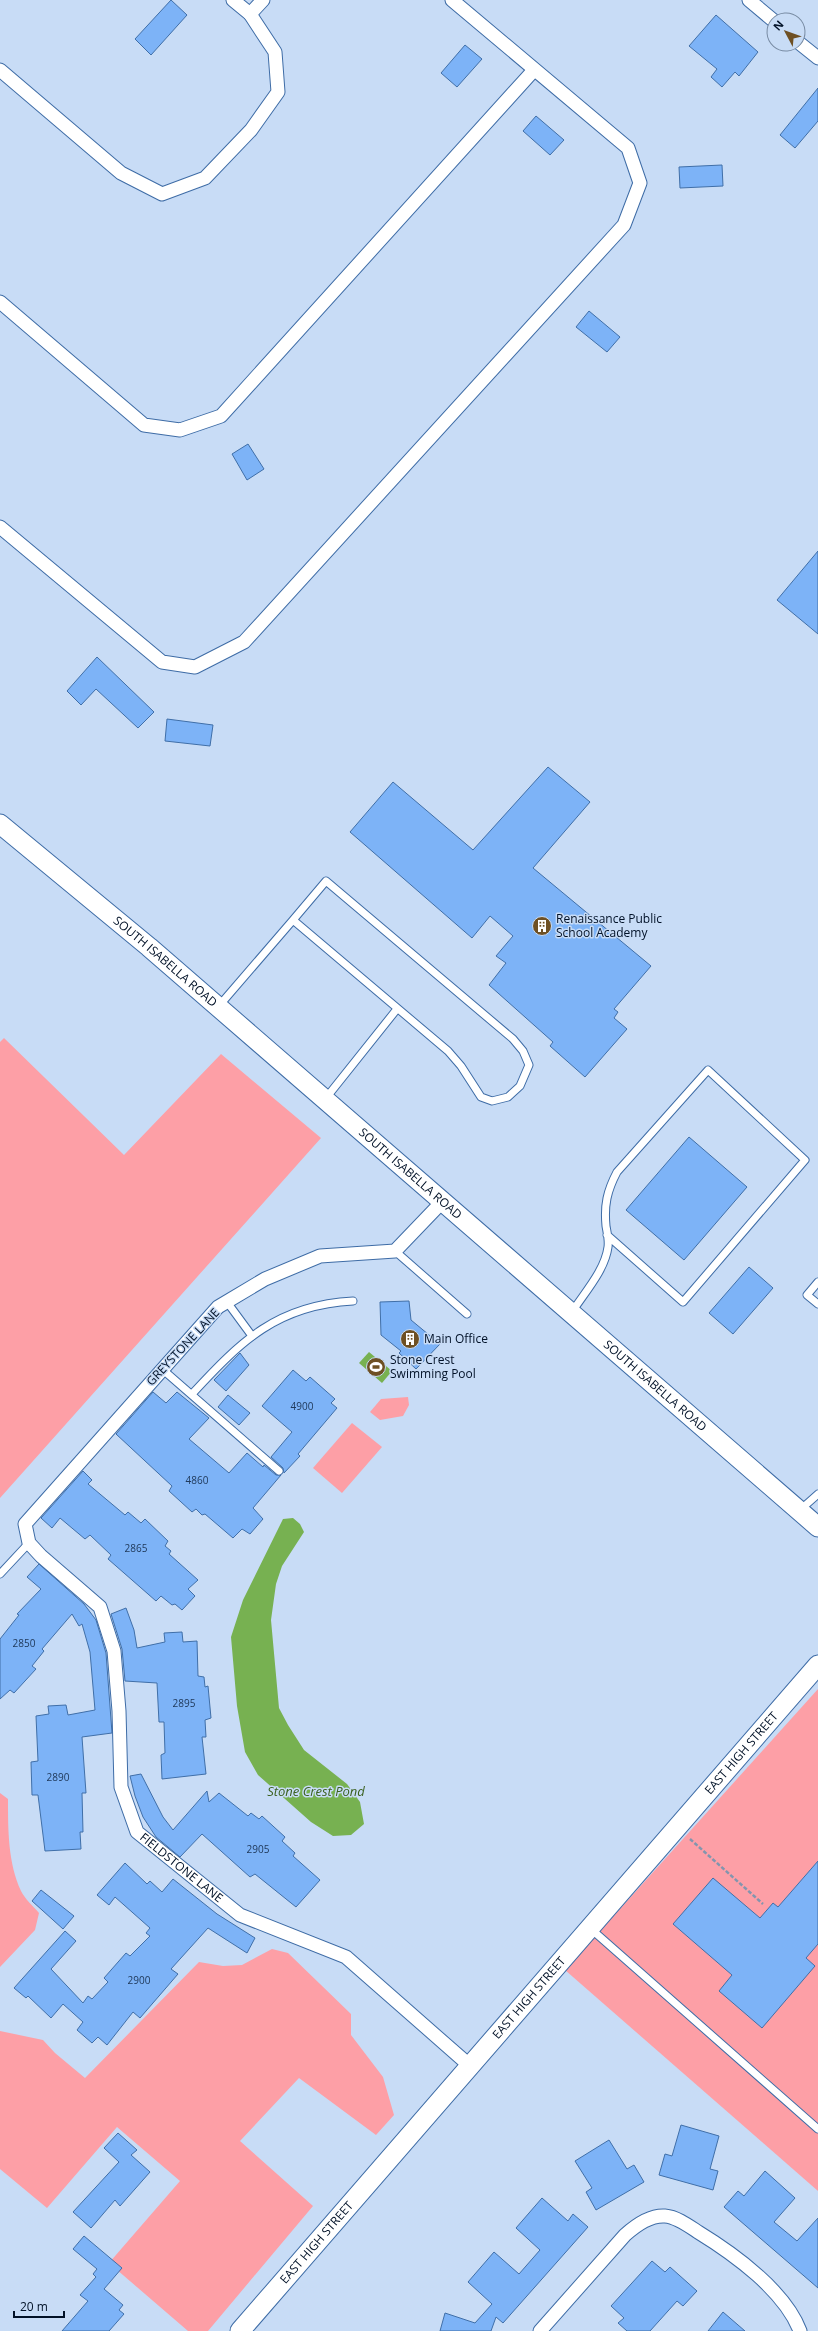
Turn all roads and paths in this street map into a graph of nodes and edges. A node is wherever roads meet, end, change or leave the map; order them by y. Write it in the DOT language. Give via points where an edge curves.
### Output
graph roads {
  1 [pos="233,0"];
  2 [pos="263,0"];
  3 [pos="452,0"];
  4 [pos="749,0"];
  5 [pos="250,14"];
  6 [pos="766,14"];
  7 [pos="806,48"];
  8 [pos="818,58"];
  9 [pos="0,70"];
  10 [pos="534,70"];
  11 [pos="0,302"];
  12 [pos="0,527"];
  13 [pos="0,824"];
  14 [pos="293,920"];
  15 [pos="218,1007"];
  16 [pos="397,1009"];
  17 [pos="325,1100"];
  18 [pos="442,1202"];
  19 [pos="607,1235"];
  20 [pos="395,1251"];
  21 [pos="818,1282"];
  22 [pos="353,1301"];
  23 [pos="228,1302"];
  24 [pos="818,1304"];
  25 [pos="466,1314"];
  26 [pos="571,1314"];
  27 [pos="252,1336"];
  28 [pos="162,1369"];
  29 [pos="192,1394"];
  30 [pos="279,1471"];
  31 [pos="818,1494"];
  32 [pos="799,1511"];
  33 [pos="25,1524"];
  34 [pos="818,1527"];
  35 [pos="29,1542"];
  36 [pos="0,1574"];
  37 [pos="818,1665"];
  38 [pos="676,1827"];
  39 [pos="763,1904"];
  40 [pos="589,1927"];
  41 [pos="468,2065"];
  42 [pos="818,2129"];
  43 [pos="240,2331"];
  44 [pos="540,2331"];
  45 [pos="800,2331"];
  1 -- 5 [label="street"];
  2 -- 5 [label="street"];
  3 -- 10 [label="street"];
  4 -- 6 [label="street"];
  5 -- 9 [label="street" via="275,52 278,92 251,130 205,178 162,194 121,173"];
  7 -- 8 [label="street"];
  10 -- 11 [label="street" via="221,416 180,430 144,425"];
  10 -- 12 [label="street" via="628,148 640,183 624,225 244,642 195,667 162,662"];
  13 -- 15 [label="main road, SOUTH ISABELLA ROAD"];
  14 -- 15 [label="lane"];
  14 -- 16 [label="lane"];
  14 -- 16 [label="lane" via="326,881 513,1039 523,1051 529,1065 520,1086 508,1097 492,1100 481,1097 448,1051"];
  15 -- 17 [label="main road, SOUTH ISABELLA ROAD"];
  16 -- 17 [label="lane"];
  17 -- 18 [label="main road, SOUTH ISABELLA ROAD"];
  18 -- 20 [label="street"];
  18 -- 26 [label="main road, SOUTH ISABELLA ROAD"];
  19 -- 19 [label="lane" via="605,1201 617,1172 708,1070 805,1160 683,1302"];
  19 -- 26 [label="lane" via="605,1262"];
  20 -- 23 [label="street, GREYSTONE LANE" via="320,1256 265,1279"];
  20 -- 25 [label="lane"];
  21 -- 24 [label="lane" via="807,1295"];
  22 -- 27 [label="lane" via="332,1302 302,1309"];
  23 -- 27 [label="lane"];
  23 -- 28 [label="street, GREYSTONE LANE" via="218,1307"];
  26 -- 32 [label="main road, SOUTH ISABELLA ROAD"];
  27 -- 29 [label="lane" via="222,1362"];
  28 -- 29 [label="lane"];
  28 -- 33 [label="street, GREYSTONE LANE"];
  29 -- 30 [label="lane"];
  31 -- 32 [label="lane"];
  32 -- 34 [label="main road, SOUTH ISABELLA ROAD"];
  33 -- 35 [label="street, FIELDSTONE LANE"];
  35 -- 36 [label="lane"];
  35 -- 41 [label="street, FIELDSTONE LANE" via="40,1556 100,1607 114,1651 121,1787 137,1832 240,1915 346,1957"];
  37 -- 38 [label="main road, EAST HIGH STREET"];
  38 -- 39 [label="path"];
  38 -- 40 [label="main road, EAST HIGH STREET"];
  40 -- 41 [label="main road, EAST HIGH STREET"];
  40 -- 42 [label="lane"];
  41 -- 43 [label="main road, EAST HIGH STREET"];
  44 -- 45 [label="street" via="624,2234 650,2218 666,2216 678,2220 726,2250 784,2303"];
}
